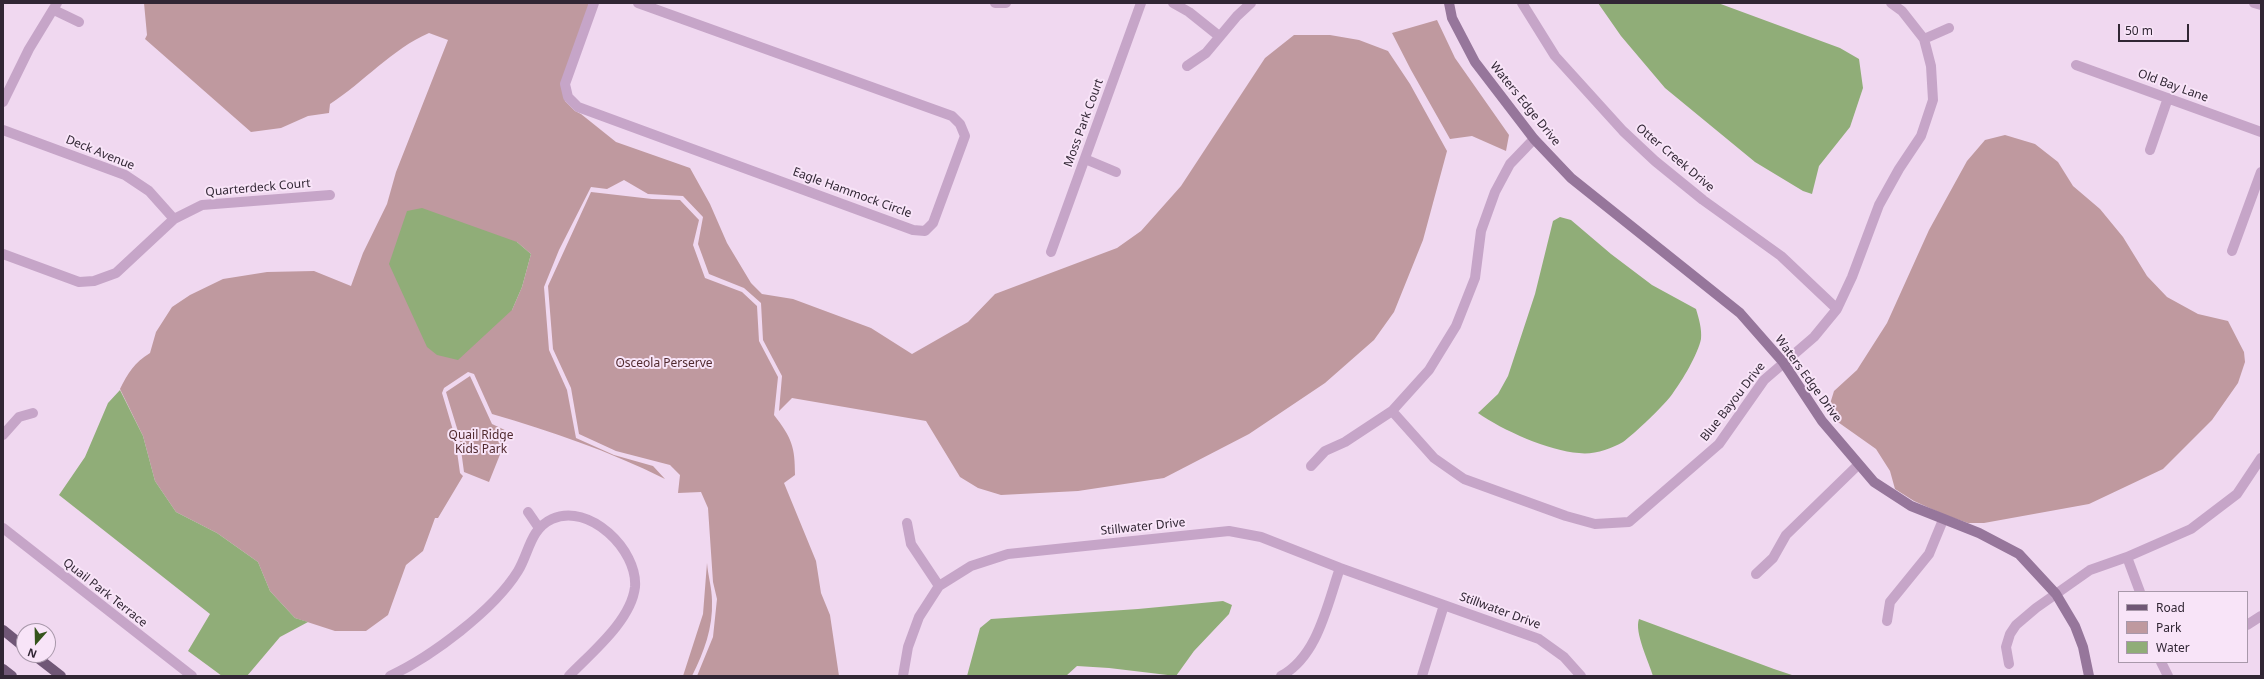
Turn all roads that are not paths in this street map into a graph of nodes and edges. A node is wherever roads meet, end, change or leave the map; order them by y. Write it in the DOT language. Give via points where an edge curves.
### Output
graph roads {
  1 [pos="594,3"];
  2 [pos="638,3"];
  3 [pos="996,3"];
  4 [pos="1006,3"];
  5 [pos="1141,3"];
  6 [pos="1173,3"];
  7 [pos="1251,3"];
  8 [pos="1450,3"];
  9 [pos="1522,3"];
  10 [pos="1891,3"];
  11 [pos="2254,3"];
  12 [pos="2261,5"];
  13 [pos="55,6"];
  14 [pos="79,22"];
  15 [pos="1950,28"];
  16 [pos="1219,36"];
  17 [pos="1924,39"];
  18 [pos="2076,65"];
  19 [pos="1187,66"];
  20 [pos="2168,98"];
  21 [pos="3,102"];
  22 [pos="3,130"];
  23 [pos="2261,132"];
  24 [pos="1534,139"];
  25 [pos="2150,150"];
  26 [pos="1084,159"];
  27 [pos="1116,172"];
  28 [pos="2261,172"];
  29 [pos="330,195"];
  30 [pos="174,219"];
  31 [pos="2232,251"];
  32 [pos="1051,252"];
  33 [pos="3,254"];
  34 [pos="1837,309"];
  35 [pos="1783,362"];
  36 [pos="1392,411"];
  37 [pos="33,413"];
  38 [pos="3,435"];
  39 [pos="2261,458"];
  40 [pos="1858,465"];
  41 [pos="1311,466"];
  42 [pos="528,512"];
  43 [pos="1944,520"];
  44 [pos="907,523"];
  45 [pos="3,528"];
  46 [pos="539,528"];
  47 [pos="2127,557"];
  48 [pos="1340,568"];
  49 [pos="1756,574"];
  50 [pos="939,586"];
  51 [pos="2140,591"];
  52 [pos="2056,594"];
  53 [pos="1444,605"];
  54 [pos="2261,616"];
  55 [pos="1887,621"];
  56 [pos="2248,624"];
  57 [pos="3,630"];
  58 [pos="16,641"];
  59 [pos="44,663"];
  60 [pos="2163,663"];
  61 [pos="2009,664"];
  62 [pos="3,669"];
  63 [pos="189,675"];
  64 [pos="12,676"];
  65 [pos="61,676"];
  66 [pos="390,676"];
  67 [pos="569,676"];
  68 [pos="903,676"];
  69 [pos="1281,676"];
  70 [pos="1422,676"];
  71 [pos="1581,676"];
  72 [pos="2089,676"];
  73 [pos="2168,676"];
  1 -- 2 [label="street, Eagle Hammock Circle" via="565,84 568,97 578,107 914,230 925,230 933,223 964,136 960,124 952,116"];
  3 -- 4 [label="street"];
  5 -- 26 [label="street, Moss Park Court"];
  6 -- 16 [label="street" via="1189,12"];
  7 -- 16 [label="street"];
  8 -- 24 [label="street, Waters Edge Drive" via="1452,18 1475,62"];
  9 -- 34 [label="street, Otter Creek Drive" via="1555,56 1623,131 1703,200 1781,256"];
  10 -- 17 [label="street, Blue Bayou Drive" via="1902,11"];
  11 -- 12 [label="street"];
  13 -- 14 [label="street"];
  13 -- 21 [label="street" via="29,49"];
  15 -- 17 [label="street"];
  16 -- 19 [label="street" via="1206,53"];
  17 -- 34 [label="street, Blue Bayou Drive" via="1931,66 1933,100 1926,124 1879,205"];
  18 -- 20 [label="street, Old Bay Lane"];
  20 -- 23 [label="street, Old Bay Lane"];
  20 -- 25 [label="street"];
  22 -- 30 [label="street, Deck Avenue" via="126,175 149,190"];
  24 -- 35 [label="street, Waters Edge Drive" via="1571,178 1740,313"];
  24 -- 36 [label="street" via="1510,164 1495,192 1481,232 1475,278 1456,326 1429,370"];
  26 -- 27 [label="street"];
  26 -- 32 [label="street, Moss Park Court"];
  28 -- 31 [label="street"];
  29 -- 30 [label="street, Quarterdeck Court" via="202,205"];
  30 -- 33 [label="street, Quarterdeck Court" via="116,273 94,281 79,282"];
  34 -- 35 [label="street, Blue Bayou Drive" via="1814,337"];
  35 -- 36 [label="street, Blue Bayou Drive" via="1764,380 1719,444 1629,522 1595,524 1464,479 1434,458"];
  35 -- 40 [label="street, Waters Edge Drive" via="1822,421"];
  36 -- 41 [label="street" via="1345,442 1325,451"];
  37 -- 38 [label="street" via="19,417"];
  39 -- 47 [label="street" via="2237,494 2191,529"];
  40 -- 43 [label="street, Waters Edge Drive" via="1874,482 1905,502"];
  40 -- 49 [label="street" via="1786,535 1773,558"];
  42 -- 46 [label="street"];
  43 -- 52 [label="street, Waters Edge Drive" via="1979,533 2019,554"];
  43 -- 55 [label="street" via="1929,554 1890,602"];
  44 -- 50 [label="street" via="911,544"];
  45 -- 63 [label="street, Quail Park Terrace"];
  46 -- 66 [label="street" via="518,571 467,626"];
  46 -- 67 [label="street" via="552,519 568,515 597,524 616,540 632,564 635,588 626,614"];
  47 -- 51 [label="street"];
  47 -- 52 [label="street" via="2090,570"];
  48 -- 50 [label="street, Stillwater Drive" via="1261,537 1229,531 1008,554 971,566"];
  48 -- 53 [label="street, Stillwater Drive"];
  48 -- 69 [label="street" via="1312,645 1292,670"];
  50 -- 68 [label="street, Stillwater Drive" via="913,630"];
  52 -- 61 [label="street" via="2021,621 2010,634 2006,647"];
  52 -- 72 [label="street, Waters Edge Drive" via="2075,626 2083,647"];
  53 -- 70 [label="street, Stillwater Drive"];
  53 -- 71 [label="street, Stillwater Drive" via="1539,639 1564,657"];
  54 -- 56 [label="street"];
  57 -- 58 [label="main road"];
  59 -- 65 [label="main road"];
  60 -- 73 [label="street"];
  62 -- 64 [label="main road"];
}
